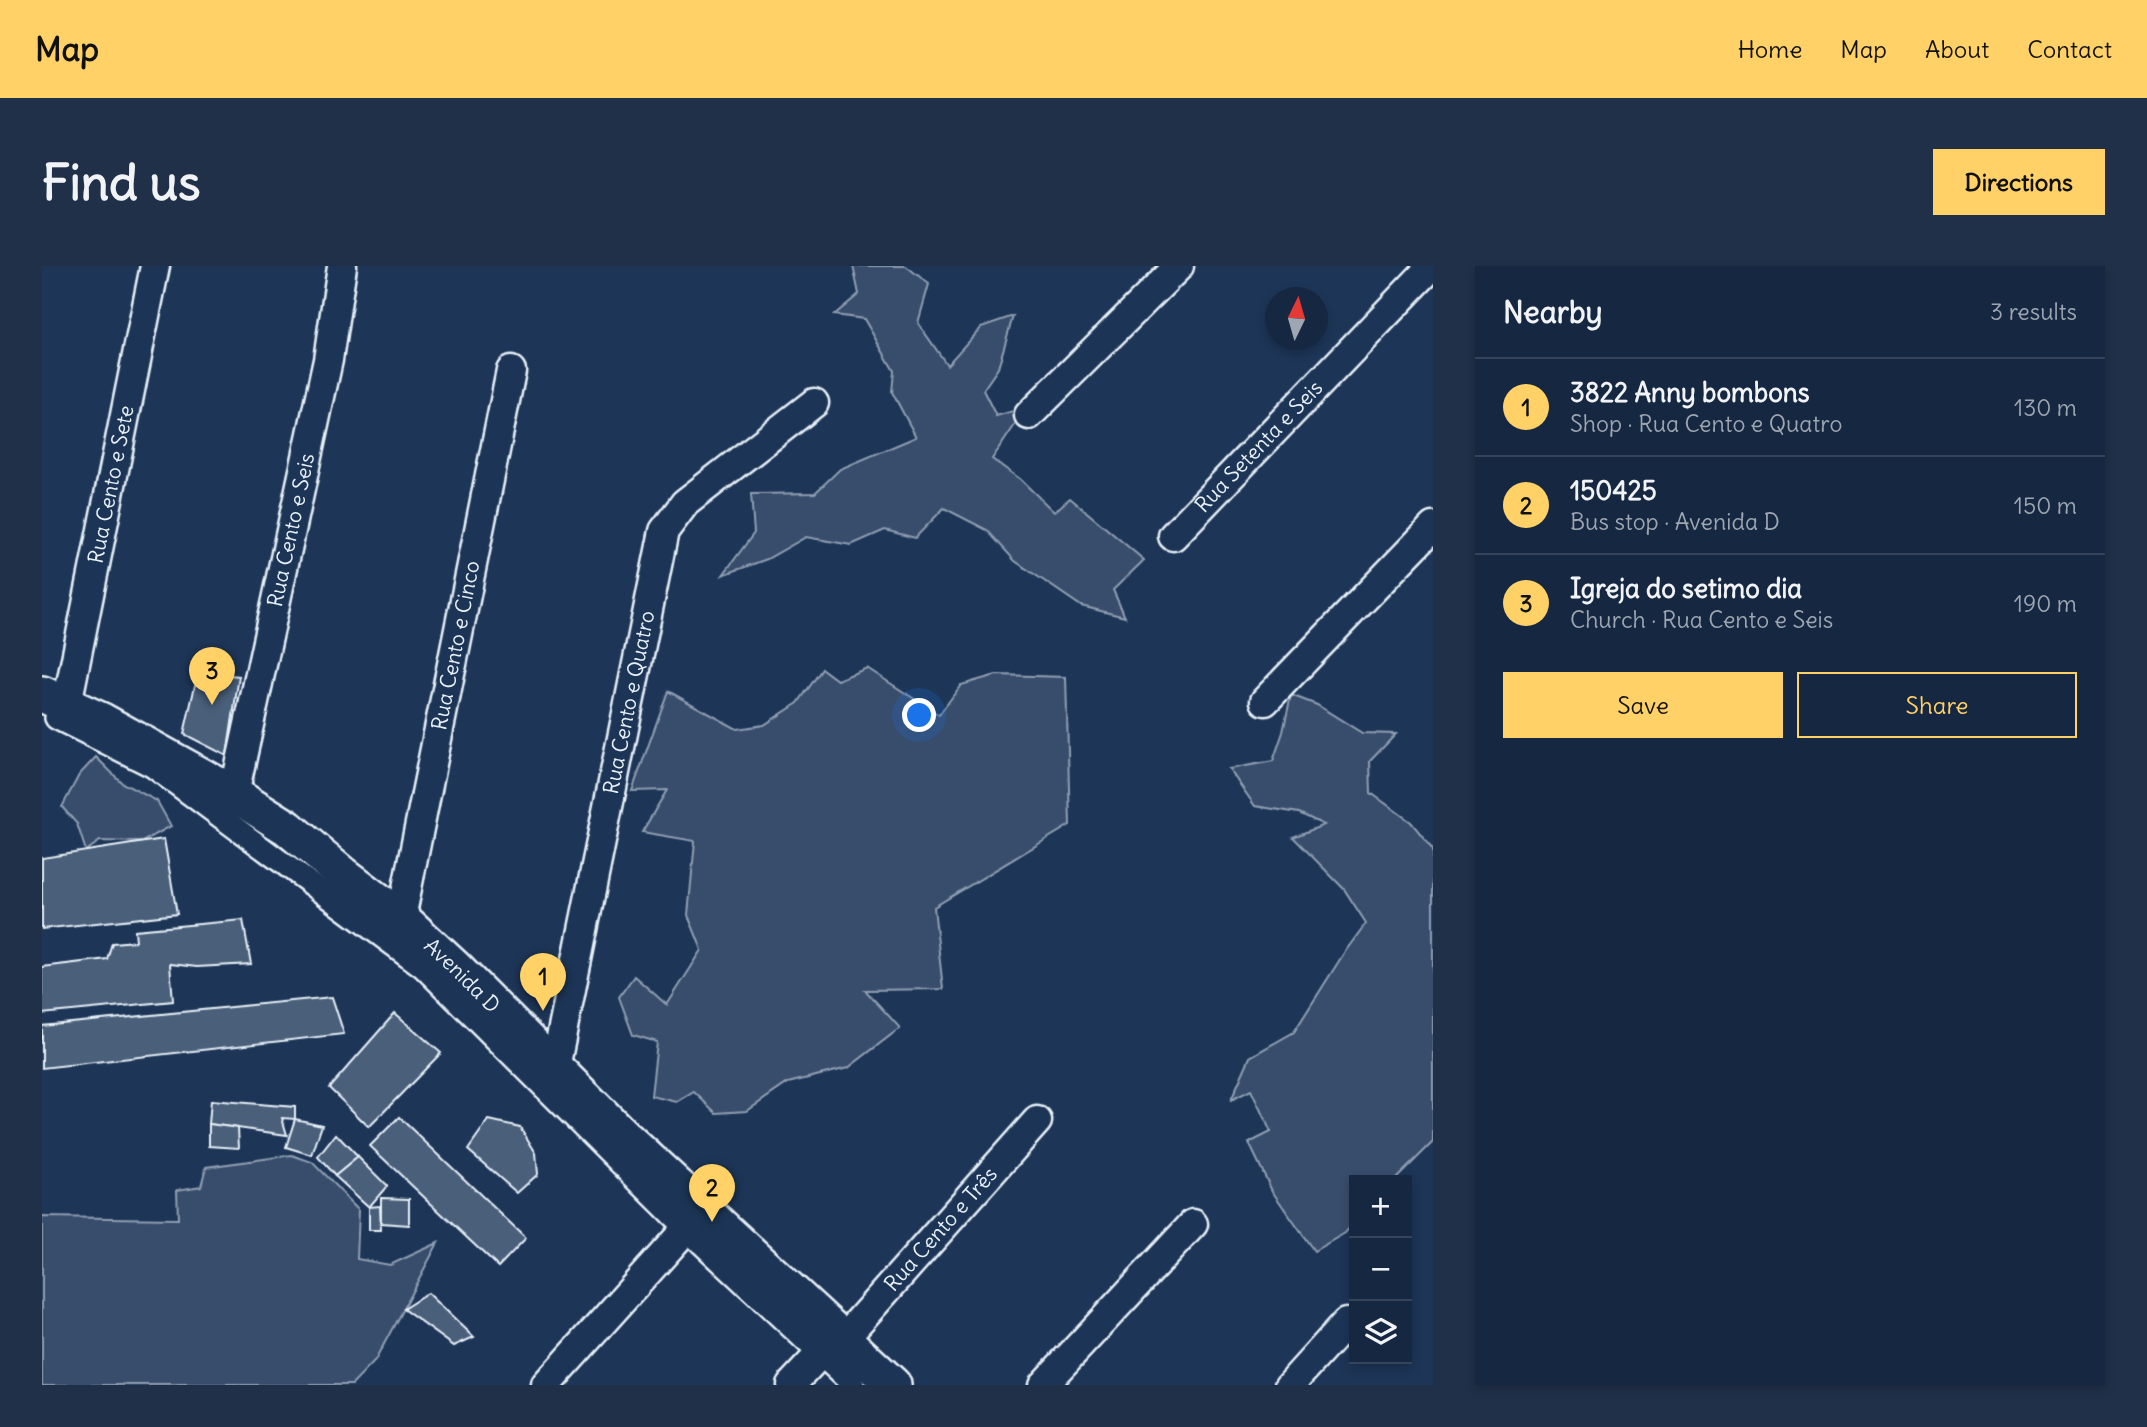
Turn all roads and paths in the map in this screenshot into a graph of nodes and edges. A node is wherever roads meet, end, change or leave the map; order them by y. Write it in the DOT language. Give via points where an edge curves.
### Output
graph roads {
  1 [pos="155,266"];
  2 [pos="342,266"];
  3 [pos="1179,266"];
  4 [pos="1432,266"];
  5 [pos="512,371"];
  6 [pos="814,402"];
  7 [pos="1029,415"];
  8 [pos="1433,527"];
  9 [pos="1173,536"];
  10 [pos="1265,701"];
  11 [pos="50,703"];
  12 [pos="234,794"];
  13 [pos="401,919"];
  14 [pos="555,1068"];
  15 [pos="1037,1121"];
  16 [pos="696,1221"];
  17 [pos="1193,1224"];
  18 [pos="1346,1323"];
  19 [pos="832,1346"];
  20 [pos="547,1385"];
  21 [pos="791,1385"];
  22 [pos="853,1385"];
  23 [pos="893,1385"];
  24 [pos="1043,1385"];
  25 [pos="1290,1385"];
  1 -- 11 [label="street, Rua Cento e Sete"];
  2 -- 12 [label="street, Rua Cento e Seis" via="328,360"];
  3 -- 7 [label="street"];
  4 -- 9 [label="street, Rua Setenta e Seis"];
  5 -- 13 [label="street, Rua Cento e Cinco"];
  6 -- 14 [label="street, Rua Cento e Quatro" via="685,503 664,531"];
  8 -- 10 [label="street"];
  11 -- 12 [label="street, Avenida D" via="154,748"];
  11 -- 16 [label="street, Avenida D" via="152,766 423,967"];
  12 -- 13 [label="street, Avenida D" via="288,828"];
  13 -- 14 [label="street, Avenida D"];
  14 -- 16 [label="street, Avenida D" via="621,1134"];
  15 -- 19 [label="street, Rua Cento e Três"];
  16 -- 19 [label="street, Avenida D"];
  16 -- 20 [label="street"];
  17 -- 24 [label="street"];
  18 -- 25 [label="street"];
  19 -- 21 [label="street, Rua Cento e Três"];
  19 -- 22 [label="street, Avenida D"];
  19 -- 23 [label="street, Avenida D"];
}
